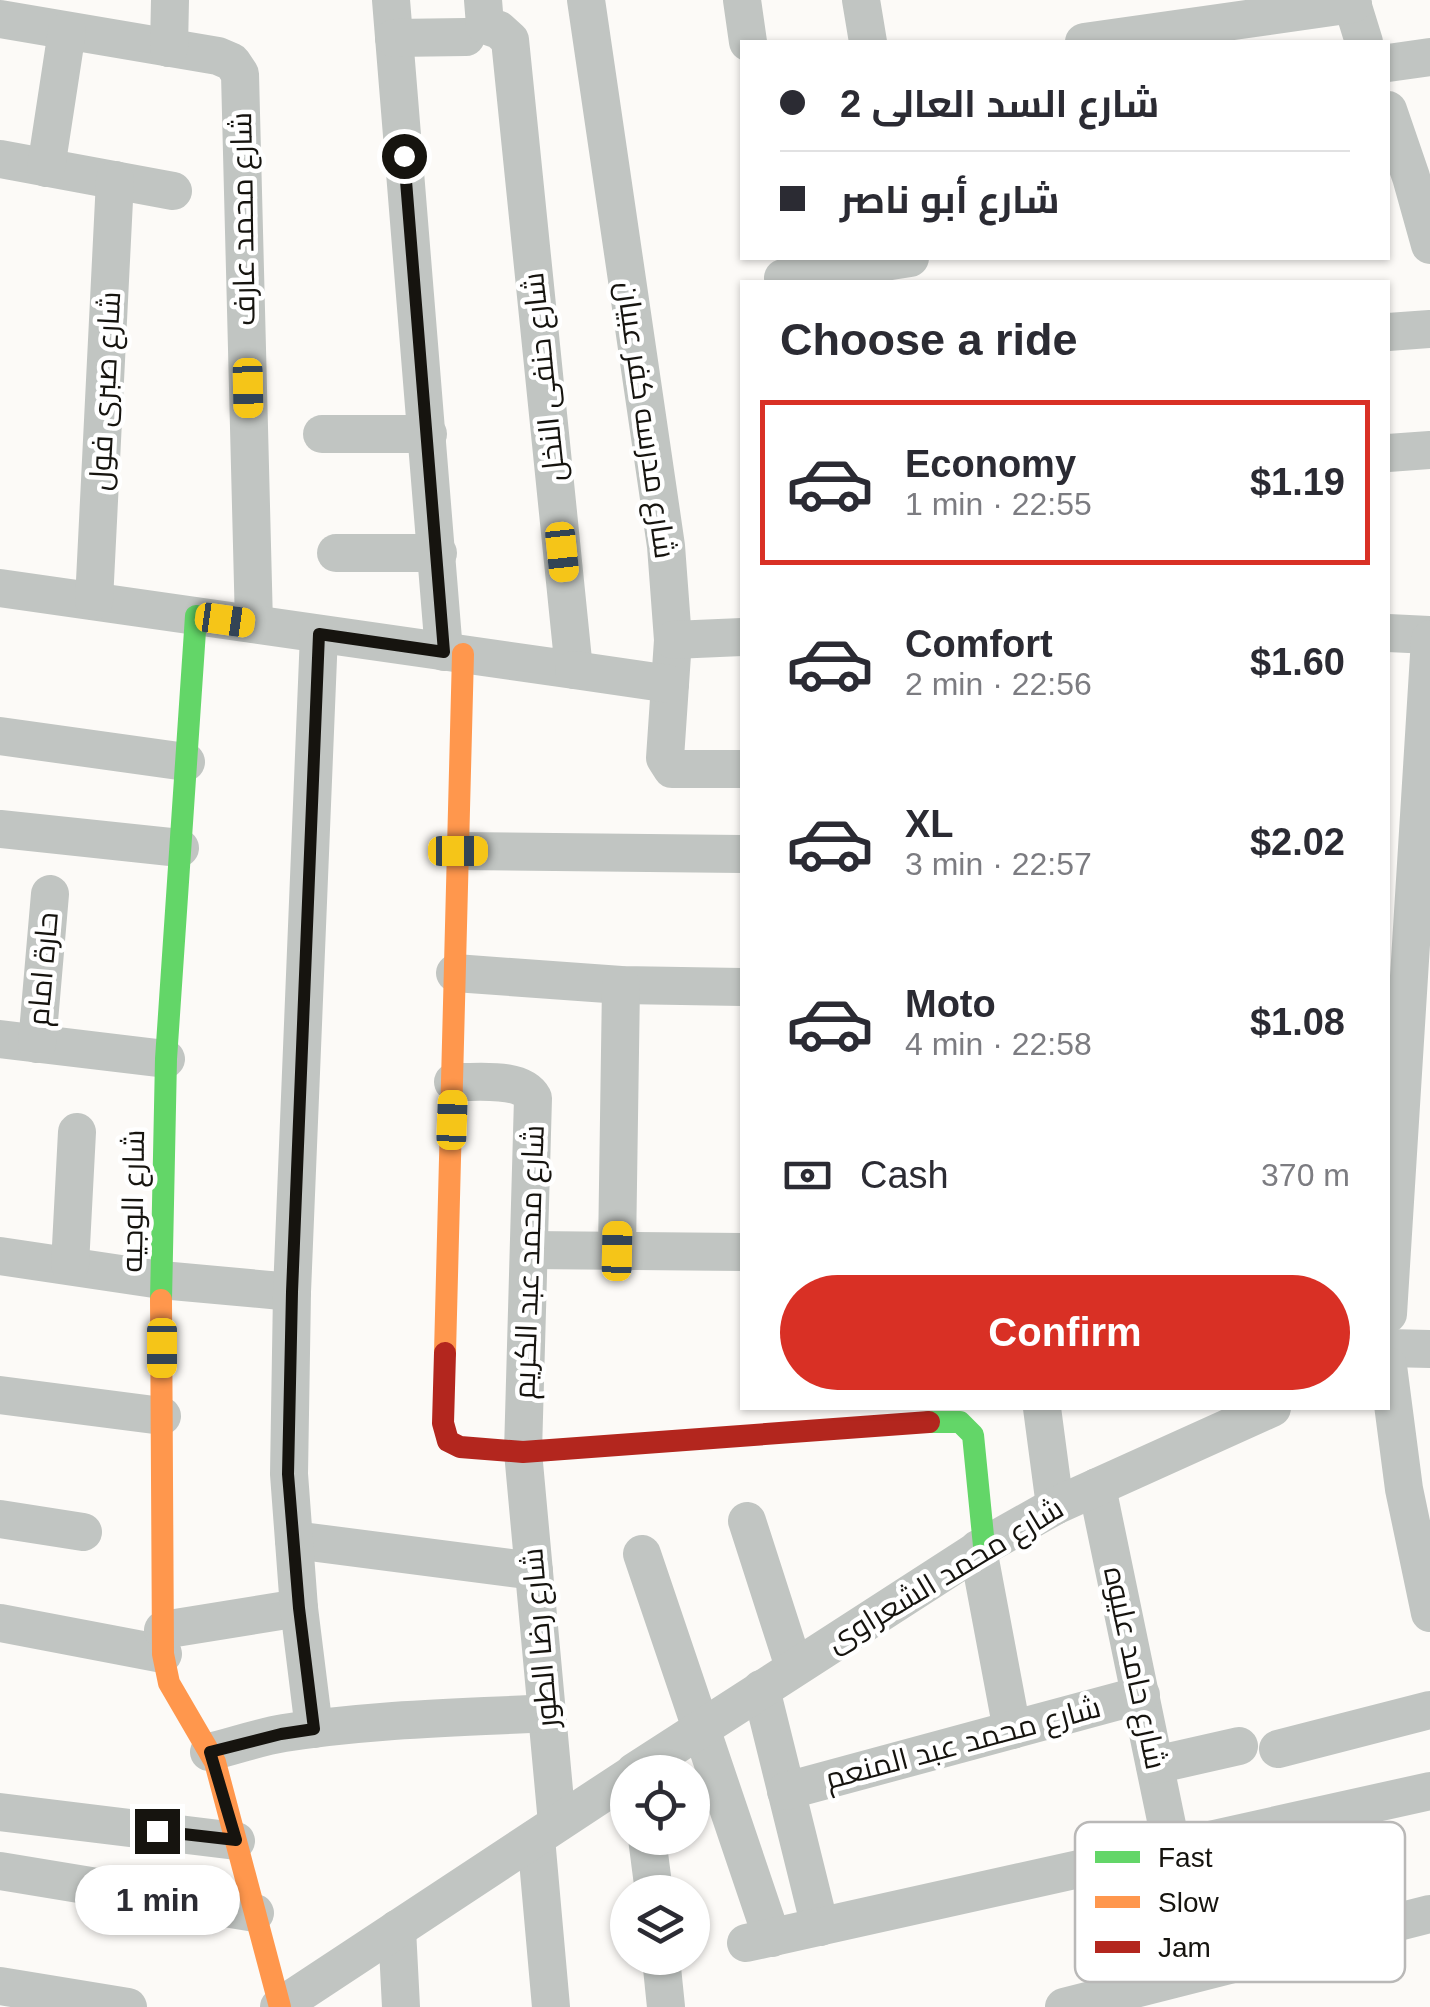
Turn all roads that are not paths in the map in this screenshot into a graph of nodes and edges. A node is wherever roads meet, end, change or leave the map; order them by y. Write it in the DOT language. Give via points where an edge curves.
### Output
graph roads {
  1 [pos="170,0"];
  2 [pos="391,0"];
  3 [pos="482,0"];
  4 [pos="586,0"];
  5 [pos="742,0"];
  6 [pos="861,0"];
  7 [pos="1352,2"];
  8 [pos="0,18"];
  9 [pos="67,31"];
  10 [pos="466,37"];
  11 [pos="394,38"];
  12 [pos="748,40"];
  13 [pos="868,40"];
  14 [pos="1097,40"];
  15 [pos="1363,40"];
  16 [pos="169,48"];
  17 [pos="1430,57"];
  18 [pos="1390,63"];
  19 [pos="1390,123"];
  20 [pos="0,159"];
  21 [pos="46,168"];
  22 [pos="1399,179"];
  23 [pos="116,180"];
  24 [pos="173,191"];
  25 [pos="1428,229"];
  26 [pos="886,260"];
  27 [pos="782,273"];
  28 [pos="1430,329"];
  29 [pos="1390,332"];
  30 [pos="322,434"];
  31 [pos="428,434"];
  32 [pos="1430,450"];
  33 [pos="1390,453"];
  34 [pos="336,553"];
  35 [pos="438,553"];
  36 [pos="0,588"];
  37 [pos="94,601"];
  38 [pos="196,616"];
  39 [pos="254,624"];
  40 [pos="319,634"];
  41 [pos="1390,634"];
  42 [pos="740,637"];
  43 [pos="673,640"];
  44 [pos="1430,652"];
  45 [pos="454,653"];
  46 [pos="574,670"];
  47 [pos="670,684"];
  48 [pos="0,736"];
  49 [pos="186,762"];
  50 [pos="740,770"];
  51 [pos="1426,775"];
  52 [pos="0,829"];
  53 [pos="180,848"];
  54 [pos="458,851"];
  55 [pos="740,854"];
  56 [pos="50,894"];
  57 [pos="456,973"];
  58 [pos="621,984"];
  59 [pos="740,986"];
  60 [pos="1396,998"];
  61 [pos="18,1041"];
  62 [pos="166,1059"];
  63 [pos="453,1082"];
  64 [pos="78,1132"];
  65 [pos="1390,1235"];
  66 [pos="530,1250"];
  67 [pos="617,1251"];
  68 [pos="740,1252"];
  69 [pos="0,1256"];
  70 [pos="70,1265"];
  71 [pos="161,1280"];
  72 [pos="292,1292"];
  73 [pos="1390,1348"];
  74 [pos="1430,1349"];
  75 [pos="1390,1381"];
  76 [pos="0,1395"];
  77 [pos="1042,1410"];
  78 [pos="1263,1410"];
  79 [pos="162,1416"];
  80 [pos="1207,1422"];
  81 [pos="523,1452"];
  82 [pos="1098,1487"];
  83 [pos="1055,1506"];
  84 [pos="0,1520"];
  85 [pos="747,1521"];
  86 [pos="82,1532"];
  87 [pos="294,1540"];
  88 [pos="981,1548"];
  89 [pos="642,1554"];
  90 [pos="534,1571"];
  91 [pos="1428,1592"];
  92 [pos="299,1608"];
  93 [pos="0,1623"];
  94 [pos="163,1642"];
  95 [pos="794,1667"];
  96 [pos="760,1689"];
  97 [pos="1140,1695"];
  98 [pos="1430,1710"];
  99 [pos="547,1713"];
  100 [pos="314,1729"];
  101 [pos="700,1730"];
  102 [pos="1012,1730"];
  103 [pos="1239,1746"];
  104 [pos="1278,1750"];
  105 [pos="210,1752"];
  106 [pos="663,1755"];
  107 [pos="1155,1765"];
  108 [pos="610,1790"];
  109 [pos="786,1791"];
  110 [pos="1430,1791"];
  111 [pos="0,1812"];
  112 [pos="1166,1822"];
  113 [pos="1294,1822"];
  114 [pos="546,1831"];
  115 [pos="236,1840"];
  116 [pos="0,1871"];
  117 [pos="1075,1871"];
  118 [pos="255,1913"];
  119 [pos="1430,1914"];
  120 [pos="1405,1920"];
  121 [pos="820,1927"];
  122 [pos="398,1929"];
  123 [pos="663,1975"];
  124 [pos="1162,1982"];
  125 [pos="0,1986"];
  126 [pos="128,2007"];
  127 [pos="280,2007"];
  128 [pos="401,2007"];
  129 [pos="552,2007"];
  130 [pos="666,2007"];
  131 [pos="1064,2007"];
  1 -- 16 [label="street"];
  2 -- 11 [label="street"];
  3 -- 46 [label="street, شارع حنفى النخل" via="485,25 510,40"];
  4 -- 43 [label="street, شارع مدرسه كفر عبيان" via="666,546"];
  5 -- 12 [label="street"];
  6 -- 13 [label="street"];
  7 -- 14 [label="street"];
  7 -- 15 [label="street"];
  8 -- 9 [label="street, شارع محمد عارف"];
  9 -- 16 [label="street, شارع محمد عارف"];
  9 -- 21 [label="street"];
  10 -- 11 [label="street"];
  11 -- 31 [label="street"];
  16 -- 39 [label="street, شارع محمد عارف" via="225,58 240,74"];
  17 -- 18 [label="street"];
  19 -- 22 [label="street"];
  20 -- 21 [label="street"];
  21 -- 23 [label="street"];
  22 -- 25 [label="street"];
  23 -- 24 [label="street"];
  23 -- 37 [label="street, شارع صبرى فول"];
  26 -- 27 [label="street"];
  28 -- 29 [label="street"];
  30 -- 31 [label="street"];
  31 -- 35 [label="street"];
  32 -- 33 [label="street"];
  34 -- 35 [label="street"];
  35 -- 45 [label="street"];
  36 -- 37 [label="street"];
  37 -- 38 [label="street"];
  38 -- 39 [label="street"];
  38 -- 49 [label="street, شارع الوجيه"];
  39 -- 40 [label="street"];
  40 -- 45 [label="street"];
  40 -- 72 [label="street"];
  41 -- 44 [label="street"];
  42 -- 43 [label="street"];
  43 -- 47 [label="street, شارع مدرسه كفر عبيان"];
  44 -- 51 [label="street"];
  45 -- 46 [label="street"];
  45 -- 54 [label="street"];
  46 -- 47 [label="street"];
  47 -- 50 [label="street, شارع مدرسه كفر عبيان" via="664,752 672,769"];
  48 -- 49 [label="street"];
  49 -- 53 [label="street, شارع الوجيه"];
  51 -- 60 [label="street"];
  52 -- 53 [label="street"];
  53 -- 62 [label="street, شارع الوجيه"];
  54 -- 55 [label="street"];
  54 -- 57 [label="street"];
  56 -- 61 [label="street, حارة امام"];
  57 -- 58 [label="street"];
  57 -- 63 [label="street"];
  58 -- 59 [label="street"];
  58 -- 67 [label="street"];
  60 -- 65 [label="street"];
  61 -- 62 [label="street"];
  62 -- 71 [label="street, شارع الوجيه"];
  63 -- 66 [label="street, شارع محمد عبد الكريم" via="530,1091"];
  63 -- 81 [label="street" via="442,1423 448,1441 460,1446"];
  64 -- 70 [label="street"];
  66 -- 67 [label="street"];
  66 -- 81 [label="street, شارع محمد عبد الكريم"];
  67 -- 68 [label="street"];
  69 -- 70 [label="street"];
  70 -- 71 [label="street"];
  71 -- 72 [label="street"];
  71 -- 79 [label="street, شارع الوجيه"];
  72 -- 87 [label="street" via="288,1474"];
  73 -- 74 [label="street"];
  75 -- 91 [label="street" via="1404,1489"];
  76 -- 79 [label="street"];
  77 -- 83 [label="street"];
  78 -- 80 [label="street, شارع محمد الشعراوى"];
  79 -- 94 [label="street, شارع الوجيه"];
  80 -- 82 [label="street, شارع محمد الشعراوى"];
  81 -- 88 [label="street" via="952,1420 973,1435"];
  81 -- 90 [label="street, شارع رضا الطور"];
  82 -- 83 [label="street, شارع محمد الشعراوى"];
  82 -- 97 [label="street, شارع حامد عليوه"];
  83 -- 88 [label="street, شارع محمد الشعراوى"];
  84 -- 86 [label="street"];
  85 -- 95 [label="street"];
  87 -- 90 [label="street"];
  87 -- 92 [label="street"];
  88 -- 95 [label="street, شارع محمد الشعراوى"];
  88 -- 102 [label="street"];
  89 -- 101 [label="street"];
  90 -- 99 [label="street, شارع رضا الطور"];
  92 -- 94 [label="street"];
  92 -- 100 [label="street"];
  93 -- 94 [label="street"];
  94 -- 105 [label="street, شارع الوجيه" via="169,1682"];
  95 -- 96 [label="street, شارع محمد الشعراوى"];
  96 -- 101 [label="street, شارع محمد الشعراوى"];
  96 -- 109 [label="street"];
  97 -- 102 [label="street, شارع محمد عبد المنعم"];
  97 -- 107 [label="street, شارع حامد عليوه"];
  98 -- 104 [label="street"];
  99 -- 100 [label="street"];
  99 -- 114 [label="street, شارع رضا الطور"];
  100 -- 105 [label="street"];
  101 -- 106 [label="street, شارع محمد الشعراوى"];
  101 -- 121 [label="street" via="759,1941"];
  102 -- 109 [label="street, شارع محمد عبد المنعم"];
  103 -- 107 [label="street"];
  105 -- 115 [label="street, شارع الوجيه"];
  107 -- 112 [label="street, شارع حامد عليوه"];
  108 -- 114 [label="street, شارع محمد الشعراوى"];
  109 -- 121 [label="street"];
  110 -- 113 [label="street"];
  111 -- 115 [label="street"];
  114 -- 122 [label="street, شارع محمد الشعراوى"];
  114 -- 129 [label="street, شارع رضا الطور"];
  115 -- 118 [label="street, شارع الوجيه"];
  116 -- 118 [label="street"];
  117 -- 121 [label="street"];
  118 -- 127 [label="street, شارع الوجيه"];
  119 -- 120 [label="street"];
  122 -- 127 [label="street, شارع محمد الشعراوى"];
  122 -- 128 [label="street"];
  123 -- 130 [label="street"];
  124 -- 131 [label="street"];
  125 -- 126 [label="street"];
}
